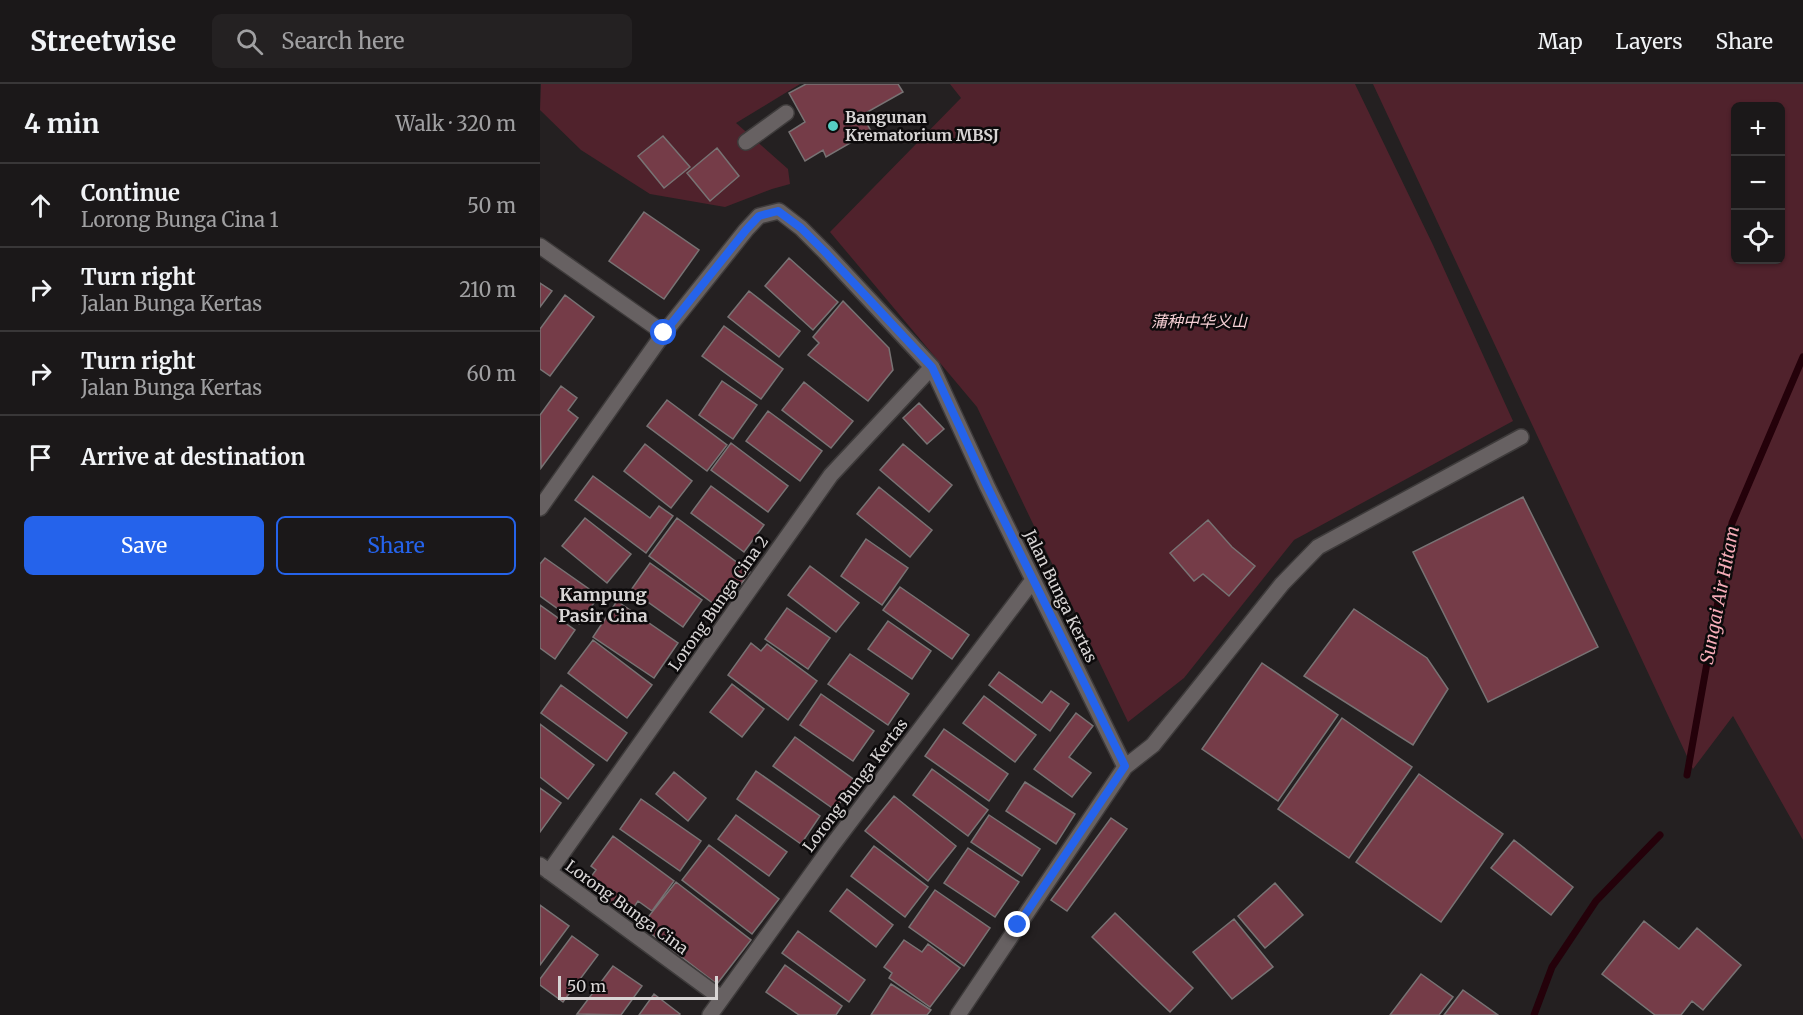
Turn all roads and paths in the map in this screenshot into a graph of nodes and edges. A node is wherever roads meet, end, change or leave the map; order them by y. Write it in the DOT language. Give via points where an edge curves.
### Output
graph roads {
  1 [pos="786,113"];
  2 [pos="746,142"];
  3 [pos="540,246"];
  4 [pos="664,333"];
  5 [pos="932,367"];
  6 [pos="1521,437"];
  7 [pos="540,508"];
  8 [pos="1033,580"];
  9 [pos="1125,766"];
  10 [pos="544,869"];
  11 [pos="721,998"];
  12 [pos="710,1015"];
  13 [pos="958,1015"];
  1 -- 2 [label="street"];
  3 -- 4 [label="street"];
  4 -- 5 [label="street, Jalan Bunga Kertas" via="759,216 778,211 825,252"];
  4 -- 7 [label="street"];
  5 -- 8 [label="street, Jalan Bunga Kertas"];
  5 -- 10 [label="street, Lorong Bunga Cina 2" via="831,475"];
  6 -- 9 [label="street" via="1318,547 1282,584 1153,745"];
  8 -- 9 [label="street, Jalan Bunga Kertas"];
  8 -- 11 [label="street, Lorong Bunga Kertas"];
  9 -- 13 [label="street"];
  10 -- 11 [label="street, Lorong Bunga Cina"];
  11 -- 12 [label="street, Lorong Bunga Kertas"];
}
